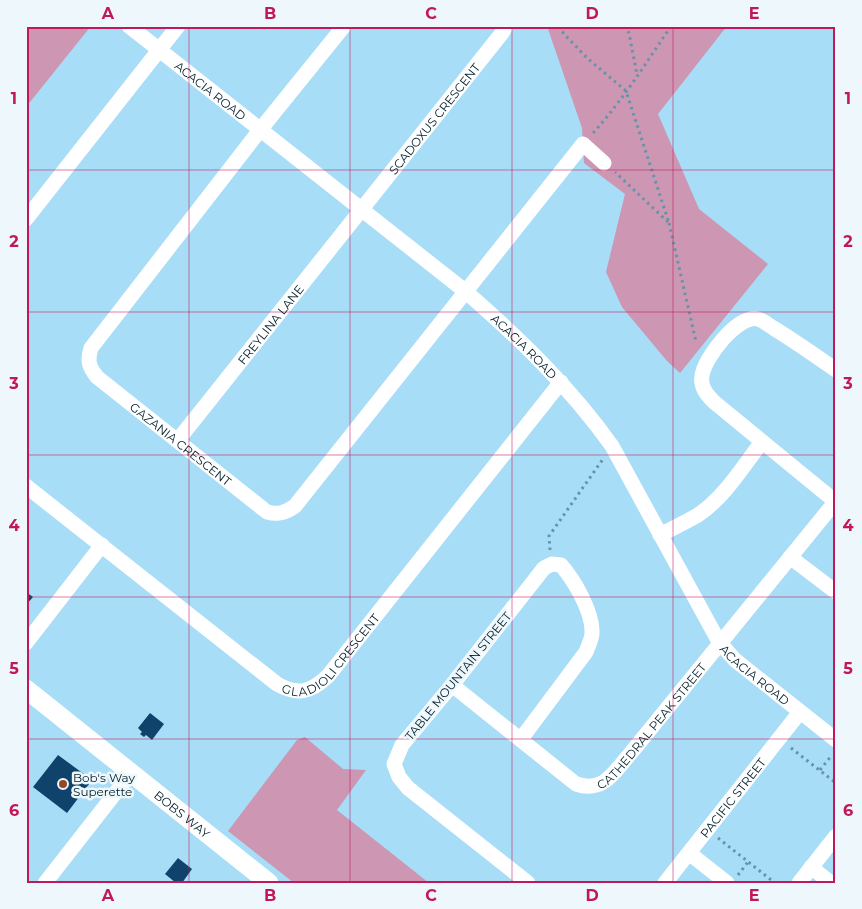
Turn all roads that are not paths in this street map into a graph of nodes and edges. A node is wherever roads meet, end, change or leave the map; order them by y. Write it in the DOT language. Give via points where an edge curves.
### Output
graph roads {
  1 [pos="129,26"];
  2 [pos="178,26"];
  3 [pos="344,26"];
  4 [pos="506,26"];
  5 [pos="159,50"];
  6 [pos="260,130"];
  7 [pos="604,163"];
  8 [pos="361,210"];
  9 [pos="26,219"];
  10 [pos="465,291"];
  11 [pos="836,370"];
  12 [pos="561,382"];
  13 [pos="178,440"];
  14 [pos="762,442"];
  15 [pos="26,486"];
  16 [pos="836,501"];
  17 [pos="660,534"];
  18 [pos="102,545"];
  19 [pos="790,557"];
  20 [pos="836,592"];
  21 [pos="719,642"];
  22 [pos="26,643"];
  23 [pos="452,685"];
  24 [pos="26,689"];
  25 [pos="800,712"];
  26 [pos="520,739"];
  27 [pos="836,740"];
  28 [pos="131,773"];
  29 [pos="836,836"];
  30 [pos="689,853"];
  31 [pos="811,867"];
  32 [pos="263,881"];
  33 [pos="45,883"];
  34 [pos="528,883"];
  35 [pos="665,883"];
  36 [pos="727,883"];
  37 [pos="799,883"];
  38 [pos="831,883"];
  1 -- 5 [label="street, ACACIA ROAD"];
  2 -- 5 [label="street"];
  3 -- 6 [label="street"];
  4 -- 8 [label="street, SCADOXUS CRESCENT"];
  5 -- 6 [label="street, ACACIA ROAD"];
  5 -- 9 [label="street"];
  6 -- 8 [label="street, ACACIA ROAD"];
  6 -- 13 [label="street, GAZANIA CRESCENT" via="88,356 88,364 96,377"];
  7 -- 10 [label="street" via="583,144"];
  8 -- 10 [label="street, ACACIA ROAD"];
  8 -- 13 [label="street, FREYLINA LANE"];
  10 -- 12 [label="street, ACACIA ROAD" via="514,334"];
  10 -- 13 [label="street, GAZANIA CRESCENT" via="295,506 286,512 267,512"];
  11 -- 14 [label="street" via="759,319 749,319 730,330 704,367 702,386 714,402"];
  12 -- 17 [label="street, ACACIA ROAD" via="612,446"];
  12 -- 18 [label="street, GLADIOLI CRESCENT" via="328,676 308,690 292,691 277,684"];
  14 -- 16 [label="street"];
  14 -- 17 [label="street" via="709,506"];
  15 -- 18 [label="street, GLADIOLI CRESCENT"];
  16 -- 19 [label="street, CATHEDRAL PEAK STREET"];
  17 -- 21 [label="street, ACACIA ROAD"];
  18 -- 22 [label="street"];
  19 -- 20 [label="street"];
  19 -- 21 [label="street, CATHEDRAL PEAK STREET"];
  21 -- 25 [label="street, ACACIA ROAD" via="735,660"];
  21 -- 26 [label="street, CATHEDRAL PEAK STREET" via="606,781 587,787 576,784"];
  23 -- 26 [label="street, CATHEDRAL PEAK STREET"];
  23 -- 26 [label="street, TABLE MOUNTAIN STREET" via="548,566 561,565 592,621 592,635 586,652"];
  23 -- 34 [label="street, TABLE MOUNTAIN STREET" via="402,745 394,764 396,771 408,788"];
  24 -- 28 [label="street, BOBS WAY"];
  25 -- 27 [label="street, ACACIA ROAD"];
  25 -- 30 [label="street, PACIFIC STREET"];
  28 -- 32 [label="street, BOBS WAY"];
  28 -- 33 [label="street"];
  29 -- 31 [label="street"];
  30 -- 35 [label="street, PACIFIC STREET"];
  30 -- 36 [label="street"];
  31 -- 37 [label="street"];
  31 -- 38 [label="street"];
}
